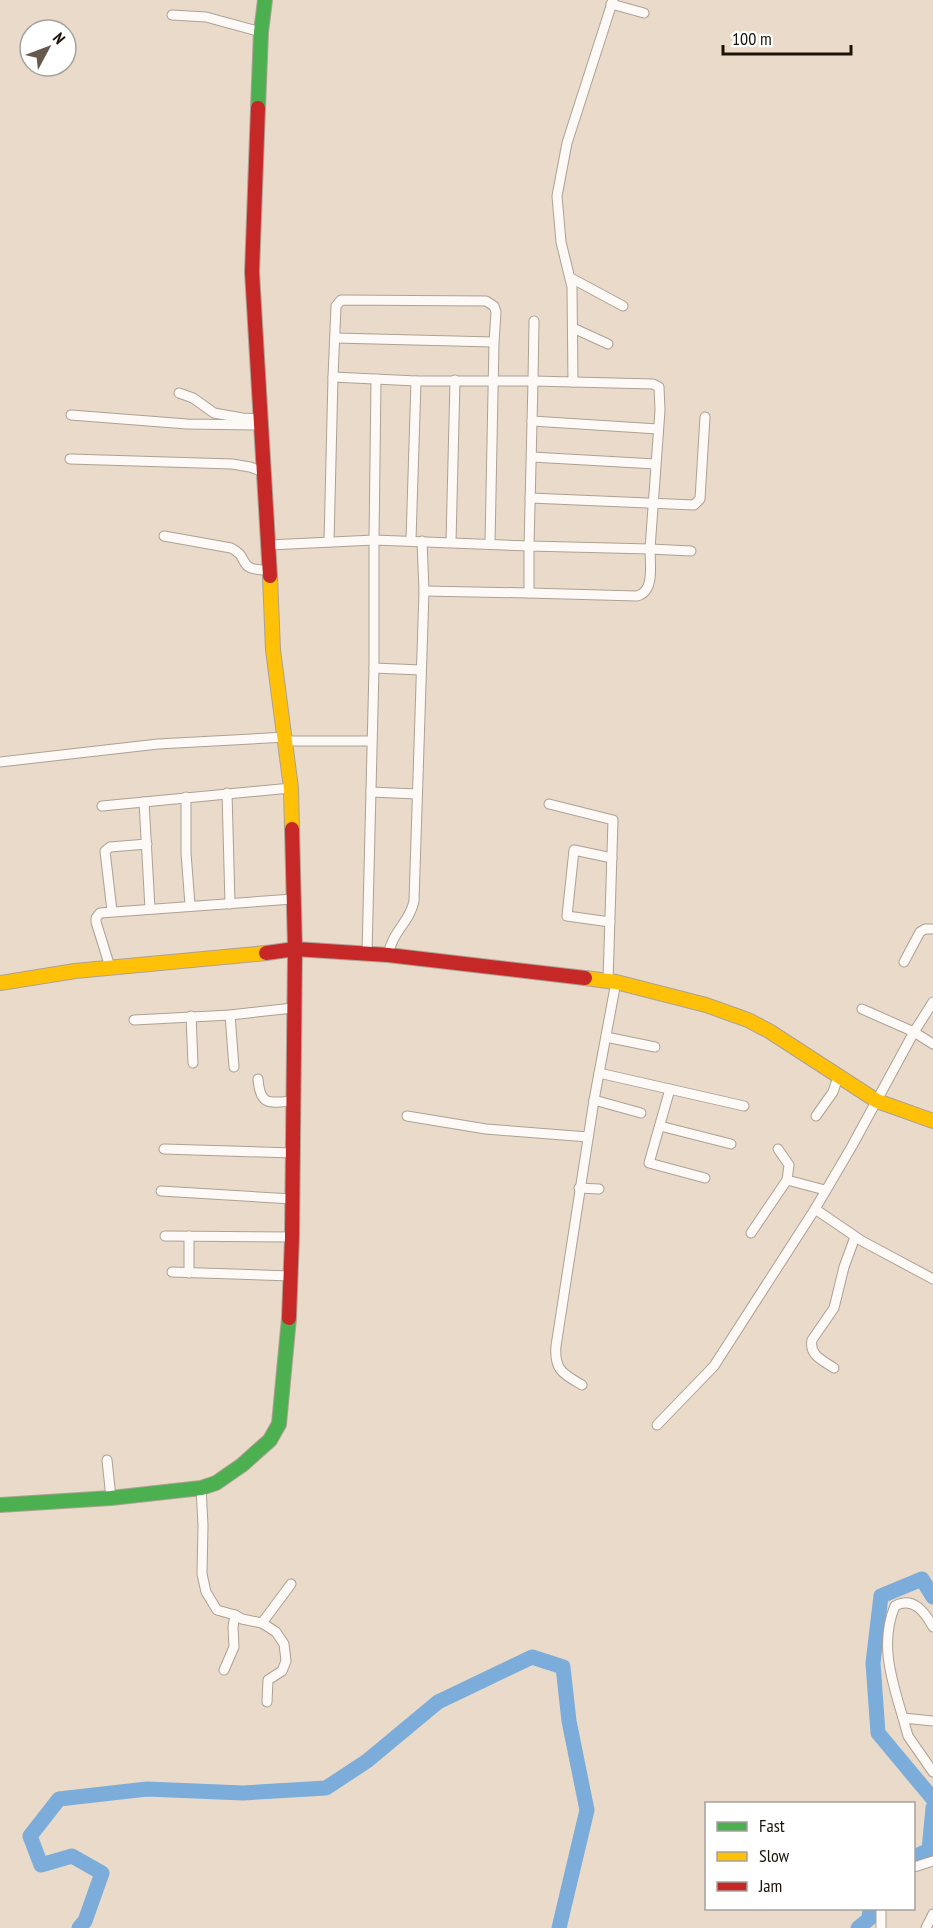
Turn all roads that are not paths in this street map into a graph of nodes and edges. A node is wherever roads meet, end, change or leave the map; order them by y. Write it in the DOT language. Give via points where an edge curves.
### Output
graph roads {
  1 [pos="265,0"];
  2 [pos="612,2"];
  3 [pos="644,13"];
  4 [pos="172,15"];
  5 [pos="261,32"];
  6 [pos="571,278"];
  7 [pos="624,306"];
  8 [pos="534,321"];
  9 [pos="573,328"];
  10 [pos="335,338"];
  11 [pos="494,342"];
  12 [pos="608,344"];
  13 [pos="333,377"];
  14 [pos="376,379"];
  15 [pos="455,380"];
  16 [pos="494,380"];
  17 [pos="416,381"];
  18 [pos="533,381"];
  19 [pos="573,382"];
  20 [pos="179,393"];
  21 [pos="71,415"];
  22 [pos="705,417"];
  23 [pos="532,421"];
  24 [pos="261,422"];
  25 [pos="658,429"];
  26 [pos="532,457"];
  27 [pos="70,459"];
  28 [pos="655,464"];
  29 [pos="264,472"];
  30 [pos="530,498"];
  31 [pos="654,503"];
  32 [pos="164,536"];
  33 [pos="374,540"];
  34 [pos="411,540"];
  35 [pos="329,542"];
  36 [pos="422,542"];
  37 [pos="451,542"];
  38 [pos="490,543"];
  39 [pos="269,544"];
  40 [pos="530,546"];
  41 [pos="650,549"];
  42 [pos="691,551"];
  43 [pos="271,570"];
  44 [pos="424,591"];
  45 [pos="529,593"];
  46 [pos="374,668"];
  47 [pos="421,669"];
  48 [pos="286,739"];
  49 [pos="371,741"];
  50 [pos="0,762"];
  51 [pos="291,788"];
  52 [pos="371,792"];
  53 [pos="227,793"];
  54 [pos="417,794"];
  55 [pos="186,797"];
  56 [pos="144,802"];
  57 [pos="549,804"];
  58 [pos="102,806"];
  59 [pos="147,844"];
  60 [pos="612,858"];
  61 [pos="293,899"];
  62 [pos="230,904"];
  63 [pos="190,905"];
  64 [pos="150,909"];
  65 [pos="112,911"];
  66 [pos="610,922"];
  67 [pos="933,929"];
  68 [pos="295,949"];
  69 [pos="367,953"];
  70 [pos="388,955"];
  71 [pos="904,962"];
  72 [pos="110,968"];
  73 [pos="612,982"];
  74 [pos="0,983"];
  75 [pos="933,1002"];
  76 [pos="293,1008"];
  77 [pos="862,1009"];
  78 [pos="230,1015"];
  79 [pos="191,1016"];
  80 [pos="134,1020"];
  81 [pos="914,1032"];
  82 [pos="606,1037"];
  83 [pos="933,1044"];
  84 [pos="655,1047"];
  85 [pos="194,1063"];
  86 [pos="234,1067"];
  87 [pos="599,1073"];
  88 [pos="838,1077"];
  89 [pos="258,1079"];
  90 [pos="670,1089"];
  91 [pos="594,1100"];
  92 [pos="292,1101"];
  93 [pos="877,1101"];
  94 [pos="744,1106"];
  95 [pos="641,1113"];
  96 [pos="407,1116"];
  97 [pos="816,1116"];
  98 [pos="933,1121"];
  99 [pos="660,1126"];
  100 [pos="588,1137"];
  101 [pos="731,1144"];
  102 [pos="164,1149"];
  103 [pos="778,1149"];
  104 [pos="292,1153"];
  105 [pos="705,1178"];
  106 [pos="788,1180"];
  107 [pos="579,1188"];
  108 [pos="599,1189"];
  109 [pos="825,1190"];
  110 [pos="161,1191"];
  111 [pos="292,1199"];
  112 [pos="815,1209"];
  113 [pos="751,1233"];
  114 [pos="165,1236"];
  115 [pos="189,1236"];
  116 [pos="855,1237"];
  117 [pos="292,1238"];
  118 [pos="172,1272"];
  119 [pos="189,1273"];
  120 [pos="291,1276"];
  121 [pos="933,1279"];
  122 [pos="834,1368"];
  123 [pos="582,1385"];
  124 [pos="657,1425"];
  125 [pos="107,1460"];
  126 [pos="201,1488"];
  127 [pos="111,1498"];
  128 [pos="0,1505"];
  129 [pos="291,1584"];
  130 [pos="235,1615"];
  131 [pos="262,1623"];
  132 [pos="933,1627"];
  133 [pos="224,1670"];
  134 [pos="267,1702"];
  135 [pos="903,1718"];
  136 [pos="933,1721"];
  137 [pos="933,1771"];
  138 [pos="933,1861"];
  139 [pos="915,1867"];
  140 [pos="881,1910"];
  141 [pos="933,1914"];
  142 [pos="881,1928"];
  143 [pos="926,1928"];
  1 -- 5 [label="street"];
  2 -- 3 [label="street"];
  2 -- 6 [label="street" via="567,143 558,185 559,233"];
  4 -- 5 [label="street" via="206,17"];
  5 -- 24 [label="street" via="252,272"];
  6 -- 7 [label="street"];
  6 -- 9 [label="street"];
  8 -- 18 [label="street"];
  9 -- 12 [label="street"];
  9 -- 19 [label="street"];
  10 -- 11 [label="street"];
  10 -- 11 [label="street" via="336,306 342,300 486,301 496,312"];
  10 -- 13 [label="street"];
  11 -- 16 [label="street"];
  13 -- 14 [label="street"];
  13 -- 35 [label="street"];
  14 -- 17 [label="street"];
  14 -- 33 [label="street"];
  15 -- 16 [label="street"];
  15 -- 17 [label="street"];
  15 -- 37 [label="street"];
  16 -- 18 [label="street"];
  16 -- 38 [label="street"];
  17 -- 34 [label="street"];
  18 -- 19 [label="street"];
  18 -- 23 [label="street"];
  19 -- 25 [label="street" via="656,385 660,391"];
  20 -- 24 [label="street" via="214,413"];
  21 -- 24 [label="street" via="187,424"];
  22 -- 31 [label="street" via="700,500 694,505"];
  23 -- 25 [label="street"];
  23 -- 26 [label="street"];
  24 -- 29 [label="street"];
  25 -- 28 [label="street"];
  26 -- 28 [label="street"];
  26 -- 30 [label="street"];
  27 -- 29 [label="street" via="250,466"];
  28 -- 31 [label="street"];
  29 -- 39 [label="street"];
  30 -- 31 [label="street"];
  30 -- 40 [label="street"];
  31 -- 41 [label="street"];
  32 -- 43 [label="street" via="231,548 252,570"];
  33 -- 34 [label="street"];
  33 -- 35 [label="street"];
  33 -- 46 [label="street"];
  34 -- 36 [label="street"];
  35 -- 39 [label="street"];
  36 -- 37 [label="street"];
  36 -- 44 [label="street"];
  37 -- 38 [label="street"];
  38 -- 40 [label="street"];
  39 -- 43 [label="street"];
  40 -- 41 [label="street"];
  40 -- 45 [label="street"];
  41 -- 42 [label="street"];
  41 -- 45 [label="street" via="650,582 642,595"];
  43 -- 48 [label="street" via="273,650"];
  44 -- 45 [label="street"];
  44 -- 47 [label="street"];
  46 -- 47 [label="street"];
  46 -- 49 [label="street"];
  47 -- 54 [label="street"];
  48 -- 49 [label="street"];
  48 -- 50 [label="street" via="158,744"];
  48 -- 51 [label="street"];
  49 -- 52 [label="street"];
  51 -- 53 [label="street"];
  51 -- 61 [label="street"];
  52 -- 54 [label="street"];
  52 -- 69 [label="street"];
  53 -- 55 [label="street"];
  53 -- 62 [label="street"];
  54 -- 70 [label="street" via="414,901 394,935"];
  55 -- 56 [label="street"];
  55 -- 63 [label="street"];
  56 -- 58 [label="street"];
  56 -- 59 [label="street"];
  57 -- 60 [label="street" via="613,820"];
  59 -- 64 [label="street"];
  59 -- 65 [label="street" via="110,847 105,851"];
  60 -- 66 [label="street"];
  60 -- 66 [label="street" via="574,850 567,916"];
  61 -- 62 [label="street"];
  61 -- 68 [label="street"];
  62 -- 63 [label="street"];
  63 -- 64 [label="street"];
  64 -- 65 [label="street"];
  65 -- 72 [label="street" via="96,918"];
  66 -- 73 [label="street"];
  67 -- 71 [label="street" via="920,932"];
  68 -- 69 [label="street"];
  68 -- 72 [label="street"];
  68 -- 76 [label="street"];
  69 -- 70 [label="street"];
  70 -- 73 [label="street"];
  72 -- 74 [label="street"];
  73 -- 82 [label="street"];
  73 -- 88 [label="street" via="706,1005 748,1020"];
  75 -- 81 [label="street"];
  76 -- 78 [label="street"];
  76 -- 92 [label="street"];
  77 -- 81 [label="street"];
  78 -- 79 [label="street"];
  78 -- 86 [label="street"];
  79 -- 80 [label="street"];
  79 -- 85 [label="street"];
  81 -- 83 [label="street"];
  81 -- 93 [label="street"];
  82 -- 84 [label="street"];
  82 -- 87 [label="street"];
  87 -- 90 [label="street"];
  87 -- 91 [label="street"];
  88 -- 93 [label="street"];
  88 -- 97 [label="street" via="833,1092"];
  89 -- 92 [label="street" via="263,1099"];
  90 -- 94 [label="street"];
  90 -- 99 [label="street"];
  91 -- 95 [label="street"];
  91 -- 100 [label="street"];
  92 -- 104 [label="street"];
  93 -- 98 [label="street"];
  93 -- 109 [label="street"];
  96 -- 100 [label="street" via="486,1129"];
  99 -- 101 [label="street"];
  99 -- 105 [label="street" via="649,1163"];
  100 -- 107 [label="street"];
  102 -- 104 [label="street"];
  103 -- 106 [label="street" via="789,1165"];
  104 -- 111 [label="street"];
  106 -- 109 [label="street"];
  106 -- 113 [label="street"];
  107 -- 108 [label="street"];
  107 -- 123 [label="street" via="555,1360 563,1373"];
  109 -- 112 [label="street"];
  110 -- 111 [label="street"];
  111 -- 117 [label="street"];
  112 -- 116 [label="street"];
  112 -- 124 [label="street" via="706,1377"];
  114 -- 115 [label="street"];
  115 -- 117 [label="street"];
  115 -- 119 [label="street"];
  116 -- 121 [label="street"];
  116 -- 122 [label="street" via="834,1308 811,1345 813,1353"];
  117 -- 120 [label="street"];
  118 -- 119 [label="street"];
  119 -- 120 [label="street"];
  120 -- 126 [label="street" via="279,1424 264,1446 242,1465"];
  125 -- 127 [label="street"];
  126 -- 127 [label="street"];
  126 -- 130 [label="street" via="203,1583 217,1610"];
  127 -- 128 [label="street"];
  129 -- 131 [label="street"];
  130 -- 131 [label="street"];
  130 -- 133 [label="street" via="234,1647"];
  131 -- 134 [label="street" via="276,1632 286,1651 284,1667 268,1680"];
  132 -- 135 [label="street" via="916,1606 908,1602 895,1606 888,1626 888,1659"];
  135 -- 136 [label="street"];
  135 -- 137 [label="street" via="908,1736"];
  138 -- 139 [label="street"];
  140 -- 142 [label="street"];
  141 -- 143 [label="street"];
}
